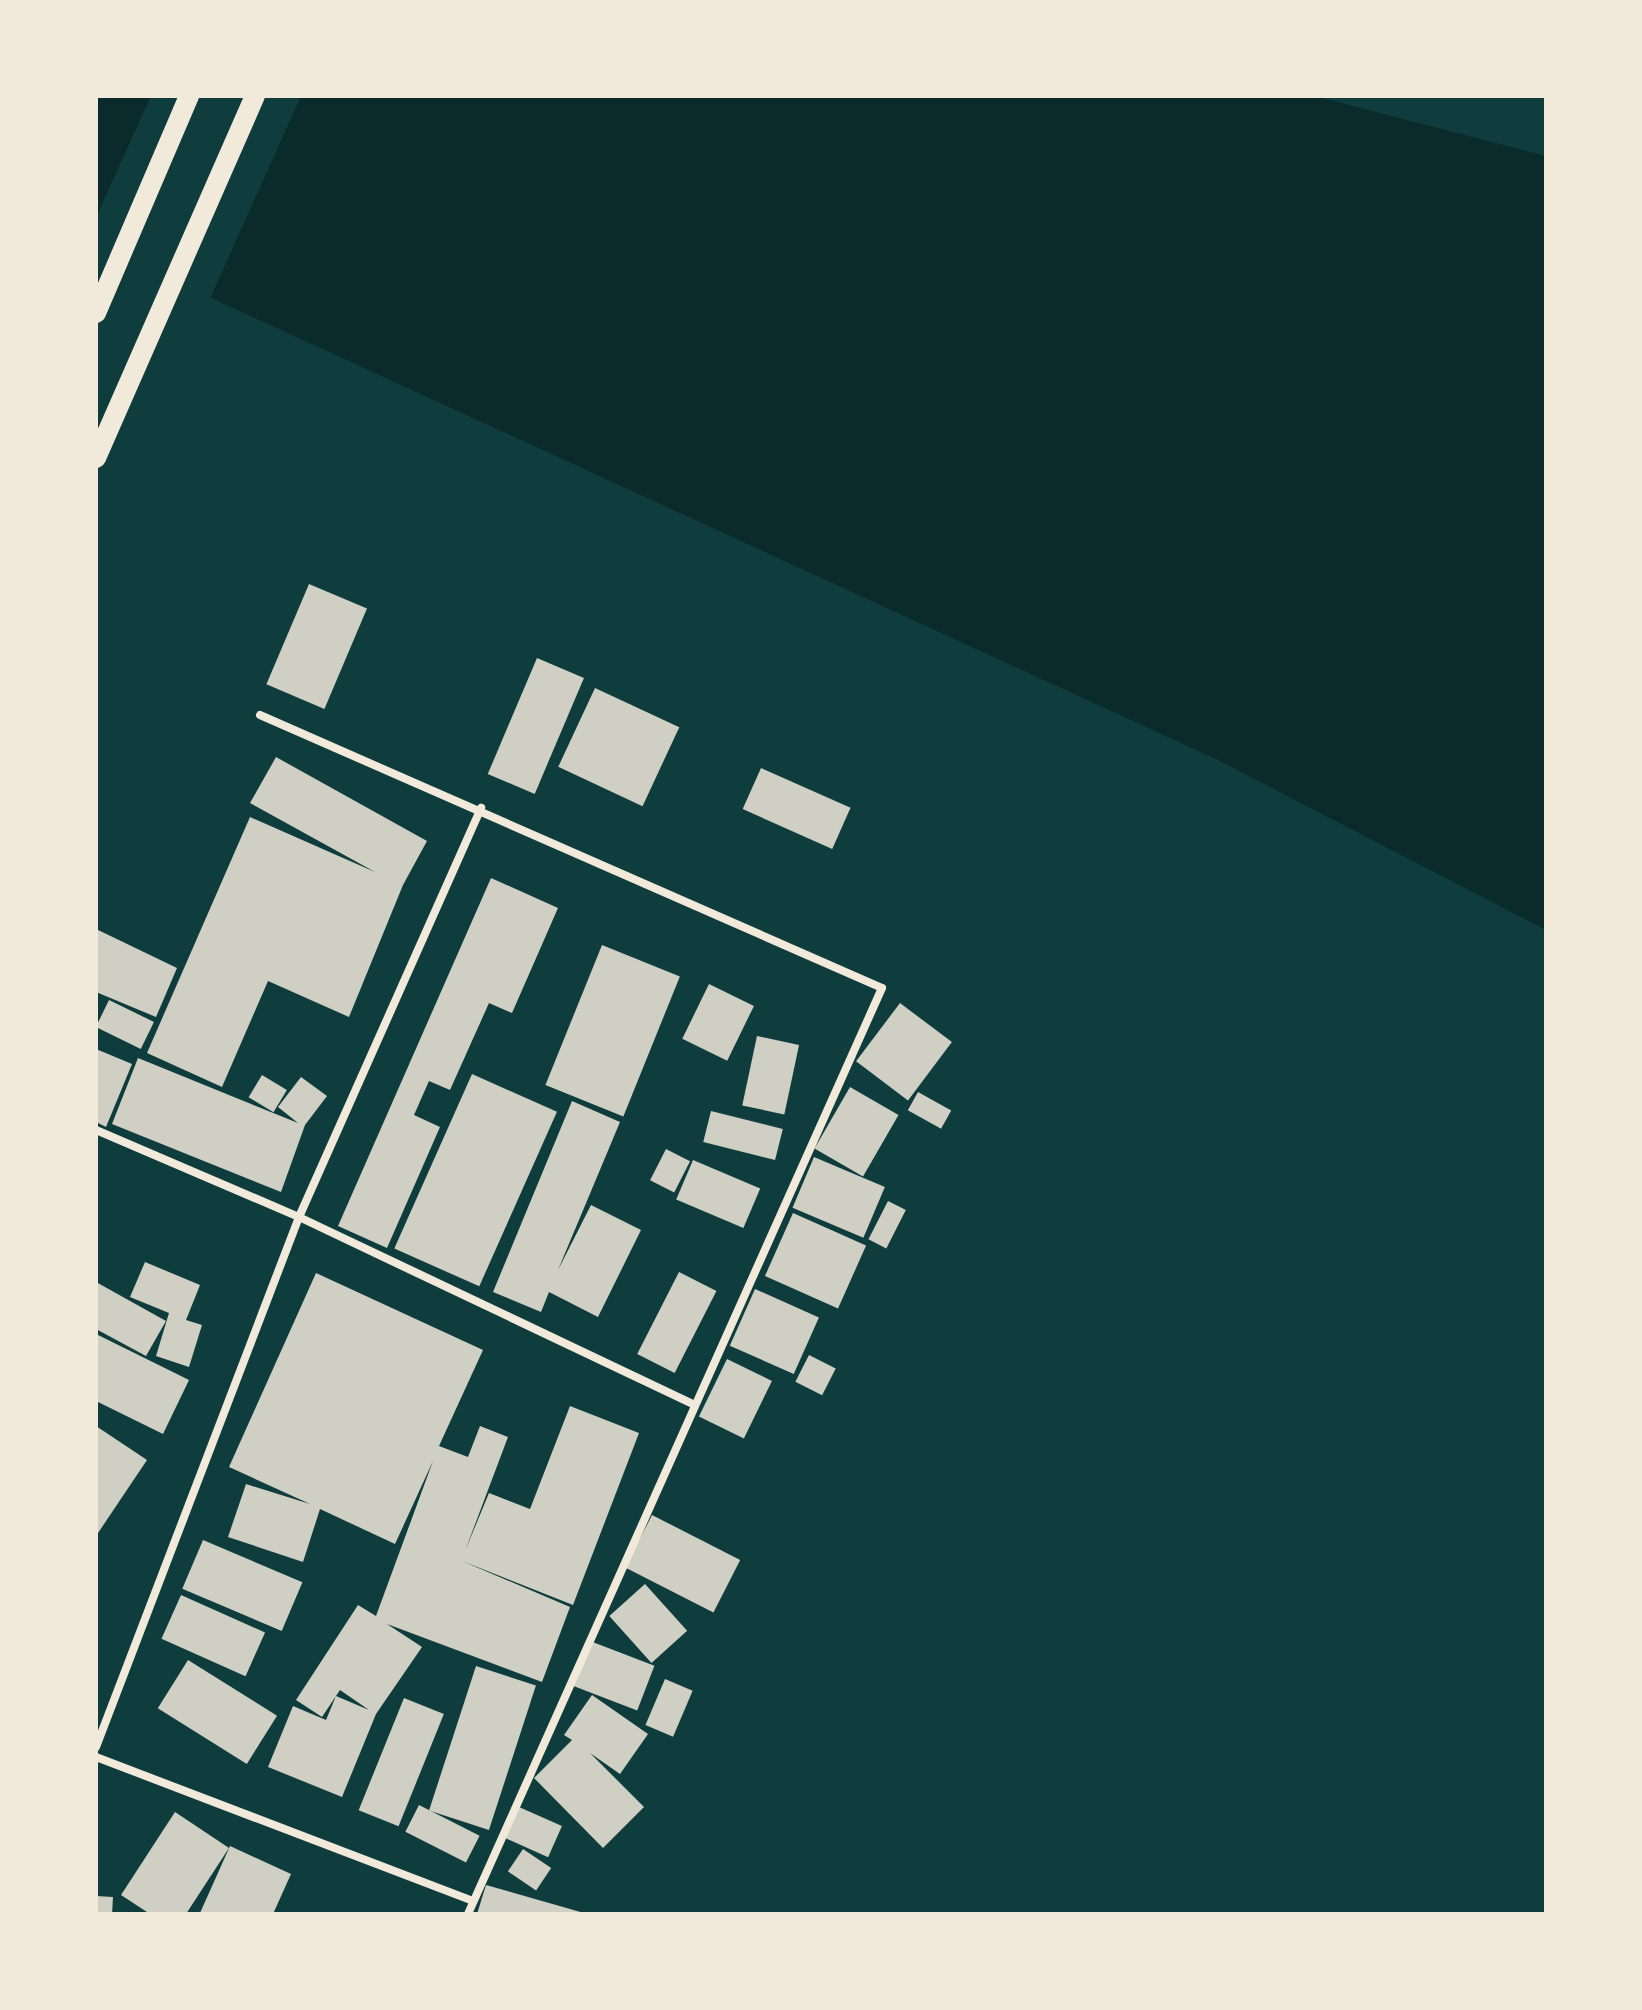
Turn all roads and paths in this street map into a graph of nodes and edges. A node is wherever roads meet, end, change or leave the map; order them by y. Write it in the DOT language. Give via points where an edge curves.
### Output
graph roads {
  1 [pos="189,96"];
  2 [pos="255,96"];
  3 [pos="96,313"];
  4 [pos="99,452"];
  5 [pos="260,715"];
  6 [pos="481,808"];
  7 [pos="96,1130"];
  8 [pos="299,1217"];
  9 [pos="695,1405"];
  10 [pos="96,1747"];
  11 [pos="96,1757"];
  12 [pos="473,1901"];
  13 [pos="468,1914"];
  1 -- 3 [label="main road"];
  2 -- 4 [label="main road"];
  5 -- 6 [label="street"];
  6 -- 8 [label="street"];
  6 -- 9 [label="street" via="882,988"];
  7 -- 8 [label="street"];
  8 -- 9 [label="street"];
  8 -- 10 [label="street"];
  9 -- 12 [label="street"];
  11 -- 12 [label="street"];
  12 -- 13 [label="street"];
}
